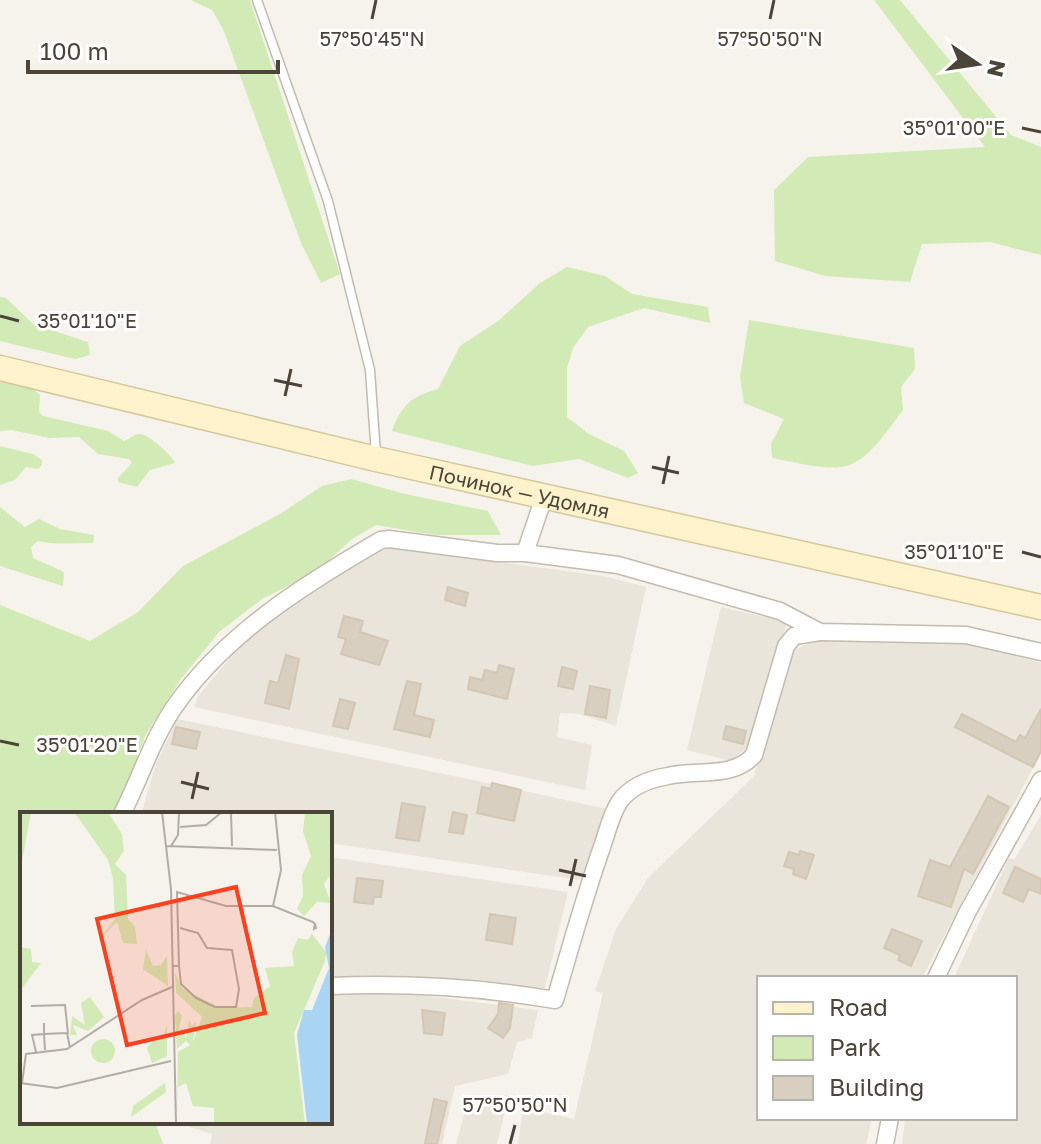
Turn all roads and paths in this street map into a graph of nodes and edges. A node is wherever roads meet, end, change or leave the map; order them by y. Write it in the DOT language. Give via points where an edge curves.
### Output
graph roads {
  1 [pos="257,0"];
  2 [pos="0,368"];
  3 [pos="376,459"];
  4 [pos="544,497"];
  5 [pos="525,553"];
  6 [pos="1041,607"];
  7 [pos="820,632"];
  8 [pos="1041,652"];
  9 [pos="1041,780"];
  10 [pos="123,812"];
  11 [pos="937,976"];
  12 [pos="332,986"];
  13 [pos="890,1120"];
  14 [pos="885,1144"];
  1 -- 3 [label="lane" via="328,201 370,370"];
  2 -- 3 [label="main road, Починок — Удомля"];
  3 -- 4 [label="main road, Починок — Удомля"];
  4 -- 5 [label="street"];
  4 -- 6 [label="main road, Починок — Удомля"];
  5 -- 7 [label="street" via="618,565 780,611"];
  5 -- 10 [label="street" via="389,539 331,570 246,630 203,672 173,710"];
  7 -- 8 [label="street" via="966,635"];
  7 -- 12 [label="street" via="794,636 786,646 747,764 736,770 652,780 618,803 555,1000 402,983"];
  9 -- 11 [label="street"];
  13 -- 14 [label="street"];
}
